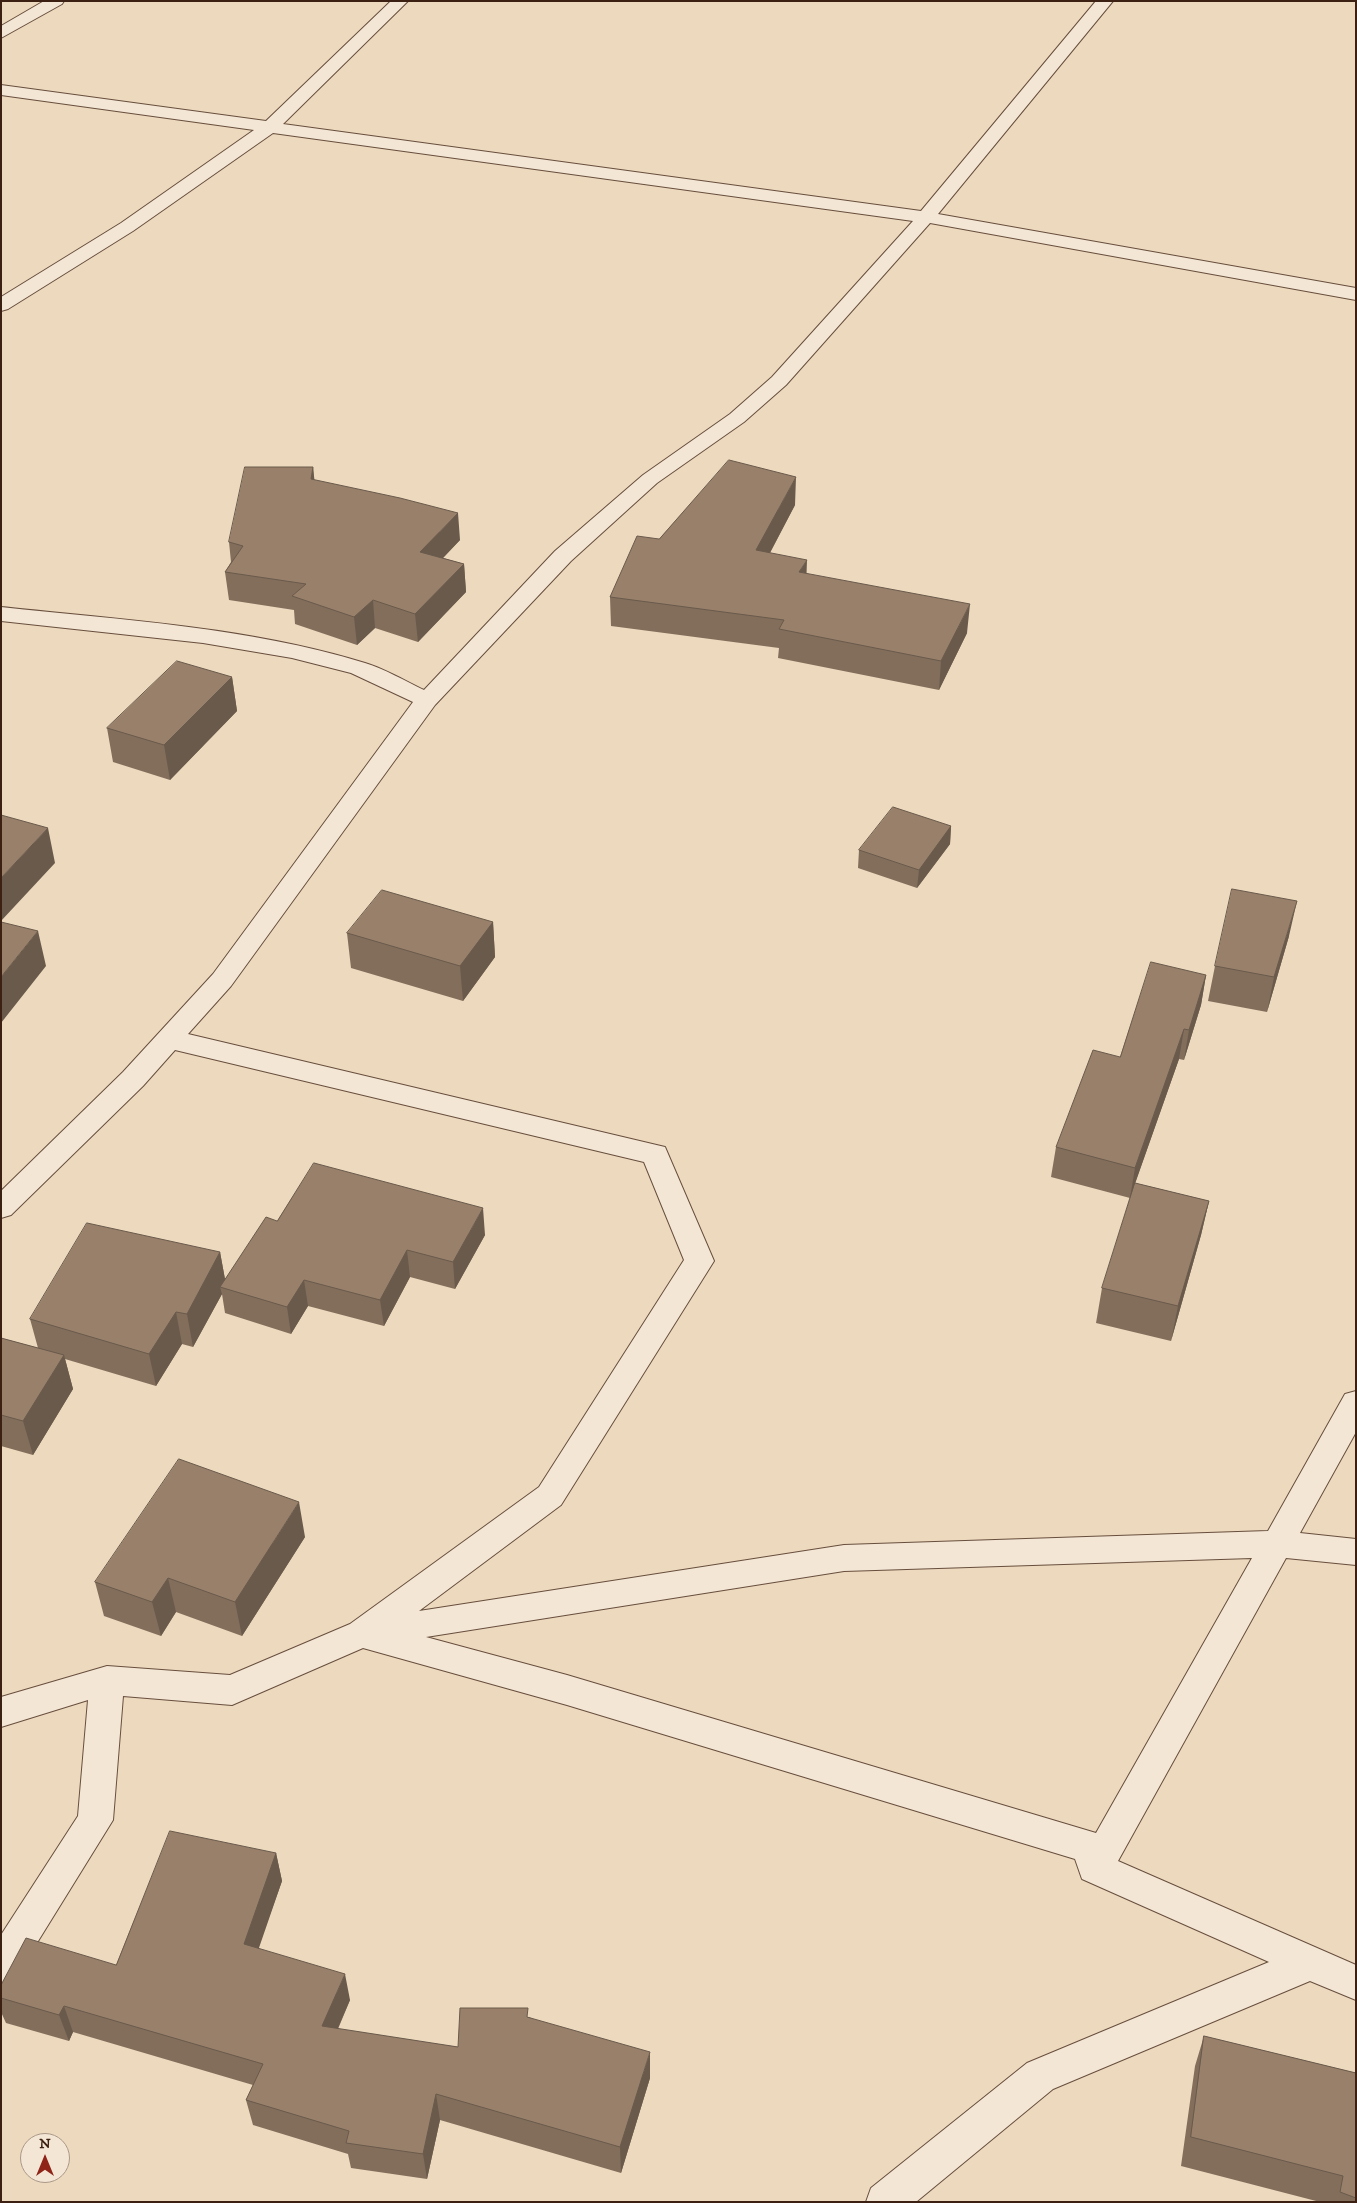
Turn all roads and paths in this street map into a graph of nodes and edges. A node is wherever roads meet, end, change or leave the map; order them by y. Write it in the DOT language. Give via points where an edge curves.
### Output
graph roads {
  1 [pos="56,1"];
  2 [pos="400,1"];
  3 [pos="1104,1"];
  4 [pos="1,33"];
  5 [pos="1,90"];
  6 [pos="270,127"];
  7 [pos="926,217"];
  8 [pos="1356,294"];
  9 [pos="1,305"];
  10 [pos="1,614"];
  11 [pos="427,700"];
  12 [pos="168,1039"];
  13 [pos="1,1208"];
  14 [pos="1356,1403"];
  15 [pos="1277,1544"];
  16 [pos="1356,1552"];
  17 [pos="362,1634"];
  18 [pos="107,1680"];
  19 [pos="1,1712"];
  20 [pos="1095,1868"];
  21 [pos="1310,1963"];
  22 [pos="1,1968"];
  23 [pos="1356,1983"];
  24 [pos="885,2202"];
  1 -- 4 [label="street"];
  2 -- 6 [label="street"];
  3 -- 7 [label="street"];
  5 -- 6 [label="street"];
  6 -- 7 [label="street"];
  6 -- 9 [label="street" via="127,227"];
  7 -- 8 [label="street"];
  7 -- 11 [label="street" via="779,381 737,418 650,479 564,556"];
  10 -- 11 [label="street" via="203,636 293,651 359,668"];
  11 -- 12 [label="street" via="222,980"];
  12 -- 13 [label="street" via="133,1079"];
  12 -- 17 [label="street" via="655,1154 699,1261 550,1496"];
  14 -- 15 [label="street"];
  15 -- 16 [label="street"];
  15 -- 17 [label="street" via="844,1558"];
  15 -- 20 [label="street"];
  17 -- 18 [label="street" via="232,1690"];
  17 -- 20 [label="street" via="567,1690 1089,1847"];
  18 -- 19 [label="street"];
  18 -- 22 [label="street" via="95,1820"];
  20 -- 21 [label="street"];
  21 -- 23 [label="street"];
  21 -- 24 [label="street" via="1040,2076"];
}
